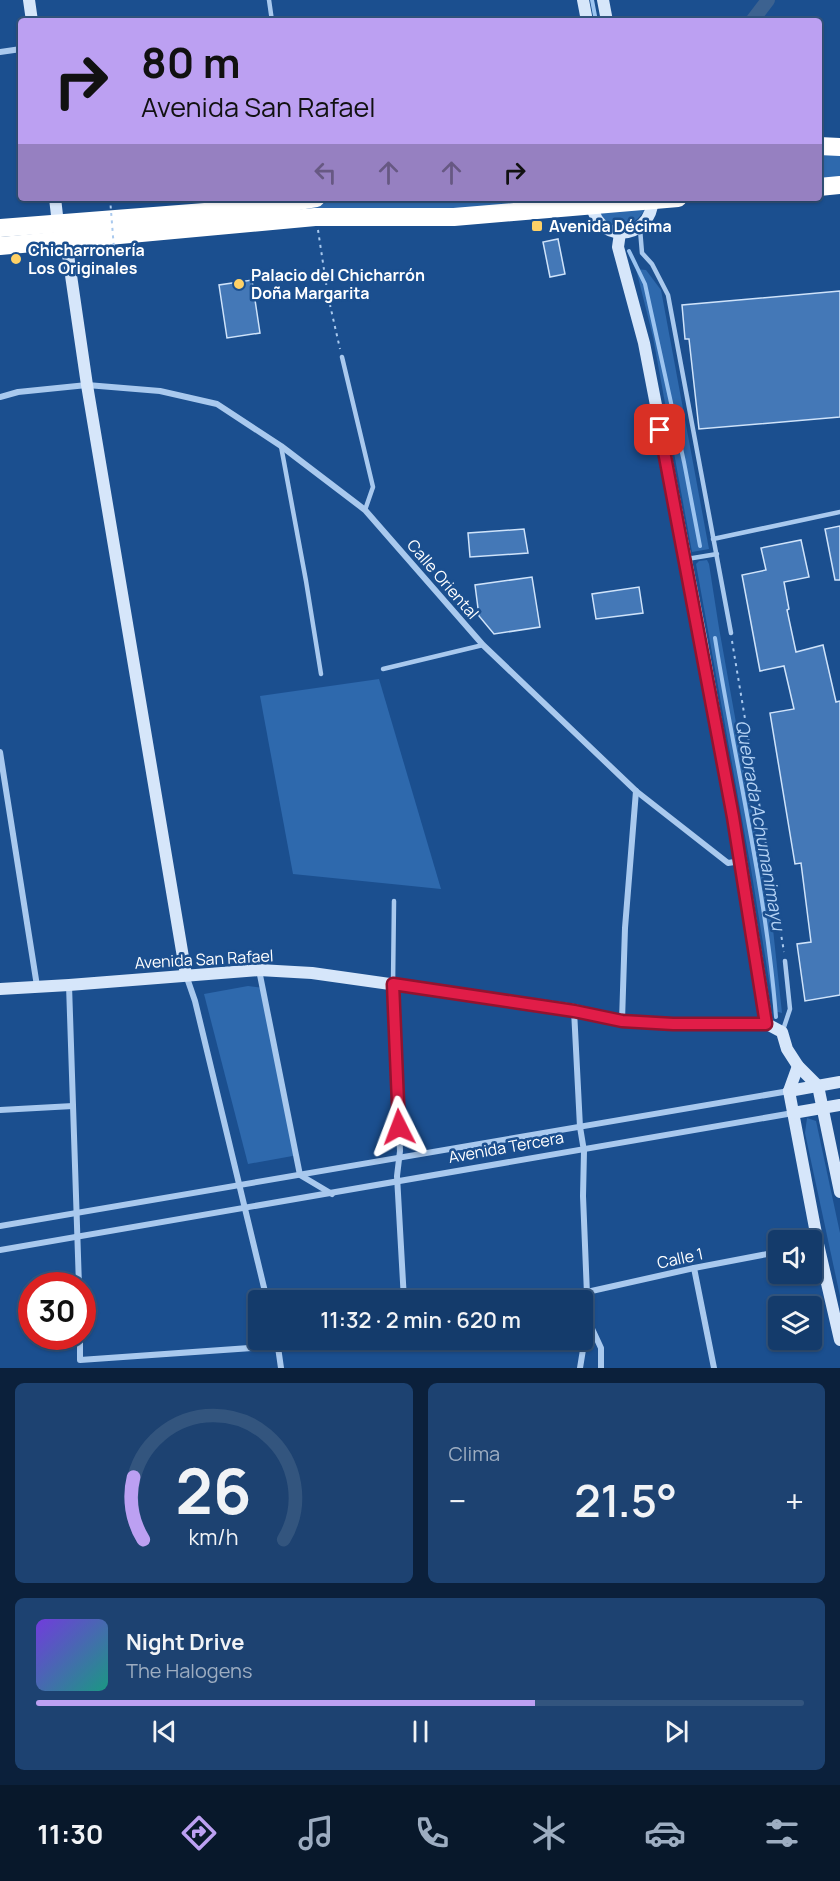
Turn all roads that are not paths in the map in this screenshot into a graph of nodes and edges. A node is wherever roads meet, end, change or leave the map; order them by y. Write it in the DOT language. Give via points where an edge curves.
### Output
graph roads {
  1 [pos="29,0"];
  2 [pos="269,0"];
  3 [pos="583,0"];
  4 [pos="603,0"];
  5 [pos="32,18"];
  6 [pos="272,18"];
  7 [pos="586,18"];
  8 [pos="606,18"];
  9 [pos="18,49"];
  10 [pos="0,52"];
  11 [pos="822,146"];
  12 [pos="840,147"];
  13 [pos="840,185"];
  14 [pos="822,187"];
  15 [pos="56,201"];
  16 [pos="296,201"];
  17 [pos="610,201"];
  18 [pos="653,201"];
  19 [pos="592,202"];
  20 [pos="0,228"];
  21 [pos="639,228"];
  22 [pos="62,233"];
  23 [pos="620,233"];
  24 [pos="0,246"];
  25 [pos="342,357"];
  26 [pos="87,385"];
  27 [pos="0,397"];
  28 [pos="281,446"];
  29 [pos="365,510"];
  30 [pos="840,512"];
  31 [pos="713,539"];
  32 [pos="717,554"];
  33 [pos="685,559"];
  34 [pos="730,633"];
  35 [pos="483,645"];
  36 [pos="383,669"];
  37 [pos="321,674"];
  38 [pos="0,752"];
  39 [pos="2,773"];
  40 [pos="636,791"];
  41 [pos="741,861"];
  42 [pos="394,901"];
  43 [pos="785,961"];
  44 [pos="259,970"];
  45 [pos="186,975"];
  46 [pos="393,984"];
  47 [pos="37,986"];
  48 [pos="69,986"];
  49 [pos="0,989"];
  50 [pos="574,1011"];
  51 [pos="622,1021"];
  52 [pos="766,1024"];
  53 [pos="782,1032"];
  54 [pos="798,1066"];
  55 [pos="840,1082"];
  56 [pos="818,1086"];
  57 [pos="789,1091"];
  58 [pos="840,1105"];
  59 [pos="73,1106"];
  60 [pos="823,1108"];
  61 [pos="0,1110"];
  62 [pos="793,1113"];
  63 [pos="579,1127"];
  64 [pos="584,1151"];
  65 [pos="399,1158"];
  66 [pos="300,1175"];
  67 [pos="397,1182"];
  68 [pos="239,1185"];
  69 [pos="840,1192"];
  70 [pos="332,1194"];
  71 [pos="245,1209"];
  72 [pos="76,1213"];
  73 [pos="0,1226"];
  74 [pos="812,1230"];
  75 [pos="78,1237"];
  76 [pos="0,1250"];
  77 [pos="768,1254"];
  78 [pos="694,1268"];
  79 [pos="79,1272"];
  80 [pos="822,1272"];
  81 [pos="265,1290"];
  82 [pos="403,1290"];
  83 [pos="587,1290"];
  84 [pos="593,1291"];
  85 [pos="593,1334"];
  86 [pos="840,1340"];
  87 [pos="248,1346"];
  88 [pos="80,1350"];
  89 [pos="279,1350"];
  90 [pos="582,1350"];
  91 [pos="281,1368"];
  92 [pos="580,1368"];
  93 [pos="601,1368"];
  94 [pos="714,1368"];
  1 -- 5 [label="street"];
  2 -- 6 [label="lane"];
  3 -- 7 [label="street"];
  4 -- 8 [label="street"];
  9 -- 10 [label="street"];
  11 -- 12 [label="highway"];
  13 -- 14 [label="highway"];
  15 -- 22 [label="street"];
  16 -- 22 [label="highway"];
  17 -- 19 [label="highway"];
  18 -- 21 [label="street" via="650,216"];
  19 -- 22 [label="highway" via="454,217 315,217"];
  19 -- 23 [label="street" via="599,222"];
  20 -- 22 [label="highway"];
  21 -- 23 [label="street"];
  21 -- 31 [label="lane" via="642,253 668,295"];
  22 -- 24 [label="highway"];
  22 -- 26 [label="street"];
  23 -- 33 [label="street" via="618,247 644,343"];
  25 -- 29 [label="lane" via="373,487"];
  26 -- 27 [label="street, Calle Oriental"];
  26 -- 28 [label="street, Calle Oriental" via="160,391 217,404"];
  26 -- 45 [label="street"];
  28 -- 29 [label="street, Calle Oriental"];
  28 -- 37 [label="lane"];
  29 -- 35 [label="street, Calle Oriental"];
  30 -- 31 [label="lane"];
  31 -- 32 [label="lane"];
  32 -- 33 [label="lane"];
  32 -- 34 [label="lane"];
  33 -- 41 [label="street"];
  35 -- 36 [label="lane"];
  35 -- 40 [label="street, Calle Oriental"];
  38 -- 39 [label="street"];
  39 -- 47 [label="street"];
  40 -- 41 [label="street, Calle Oriental" via="728,863"];
  40 -- 51 [label="street"];
  41 -- 52 [label="street"];
  42 -- 46 [label="lane"];
  43 -- 53 [label="lane" via="790,1009"];
  44 -- 45 [label="street, Avenida San Rafael"];
  44 -- 46 [label="street, Avenida San Rafael"];
  44 -- 66 [label="street"];
  45 -- 48 [label="street, Avenida San Rafael"];
  45 -- 68 [label="street"];
  46 -- 50 [label="street, Avenida San Rafael"];
  46 -- 65 [label="street"];
  47 -- 48 [label="street, Avenida San Rafael"];
  47 -- 49 [label="street, Avenida San Rafael"];
  48 -- 59 [label="street"];
  50 -- 51 [label="street, Avenida San Rafael"];
  50 -- 63 [label="street"];
  51 -- 52 [label="street, Avenida San Rafael"];
  52 -- 53 [label="street"];
  53 -- 54 [label="street"];
  54 -- 56 [label="street"];
  54 -- 57 [label="street"];
  55 -- 56 [label="street, Avenida Tercera"];
  56 -- 57 [label="street, Avenida Tercera"];
  56 -- 60 [label="street"];
  57 -- 62 [label="street"];
  57 -- 63 [label="street, Avenida Tercera"];
  58 -- 60 [label="street, Avenida Tercera"];
  59 -- 61 [label="street"];
  59 -- 72 [label="street"];
  60 -- 62 [label="street, Avenida Tercera"];
  60 -- 69 [label="street"];
  62 -- 64 [label="street, Avenida Tercera"];
  62 -- 74 [label="street"];
  63 -- 64 [label="street"];
  63 -- 65 [label="street, Avenida Tercera"];
  64 -- 67 [label="street, Avenida Tercera"];
  64 -- 83 [label="street"];
  65 -- 66 [label="street, Avenida Tercera"];
  65 -- 67 [label="street"];
  66 -- 68 [label="street, Avenida Tercera"];
  66 -- 70 [label="street"];
  67 -- 70 [label="street, Avenida Tercera"];
  67 -- 82 [label="street"];
  68 -- 71 [label="street"];
  68 -- 72 [label="street, Avenida Tercera"];
  70 -- 71 [label="street, Avenida Tercera"];
  71 -- 75 [label="street, Avenida Tercera"];
  71 -- 81 [label="street"];
  72 -- 73 [label="street, Avenida Tercera"];
  72 -- 75 [label="street"];
  75 -- 76 [label="street, Avenida Tercera"];
  75 -- 79 [label="street"];
  77 -- 78 [label="street, Calle 1"];
  78 -- 84 [label="street, Calle 1"];
  78 -- 94 [label="street"];
  80 -- 86 [label="street"];
  85 -- 93 [label="street" via="601,1348"];
  87 -- 88 [label="street" via="80,1360"];
  89 -- 91 [label="street"];
  90 -- 92 [label="street"];
}
